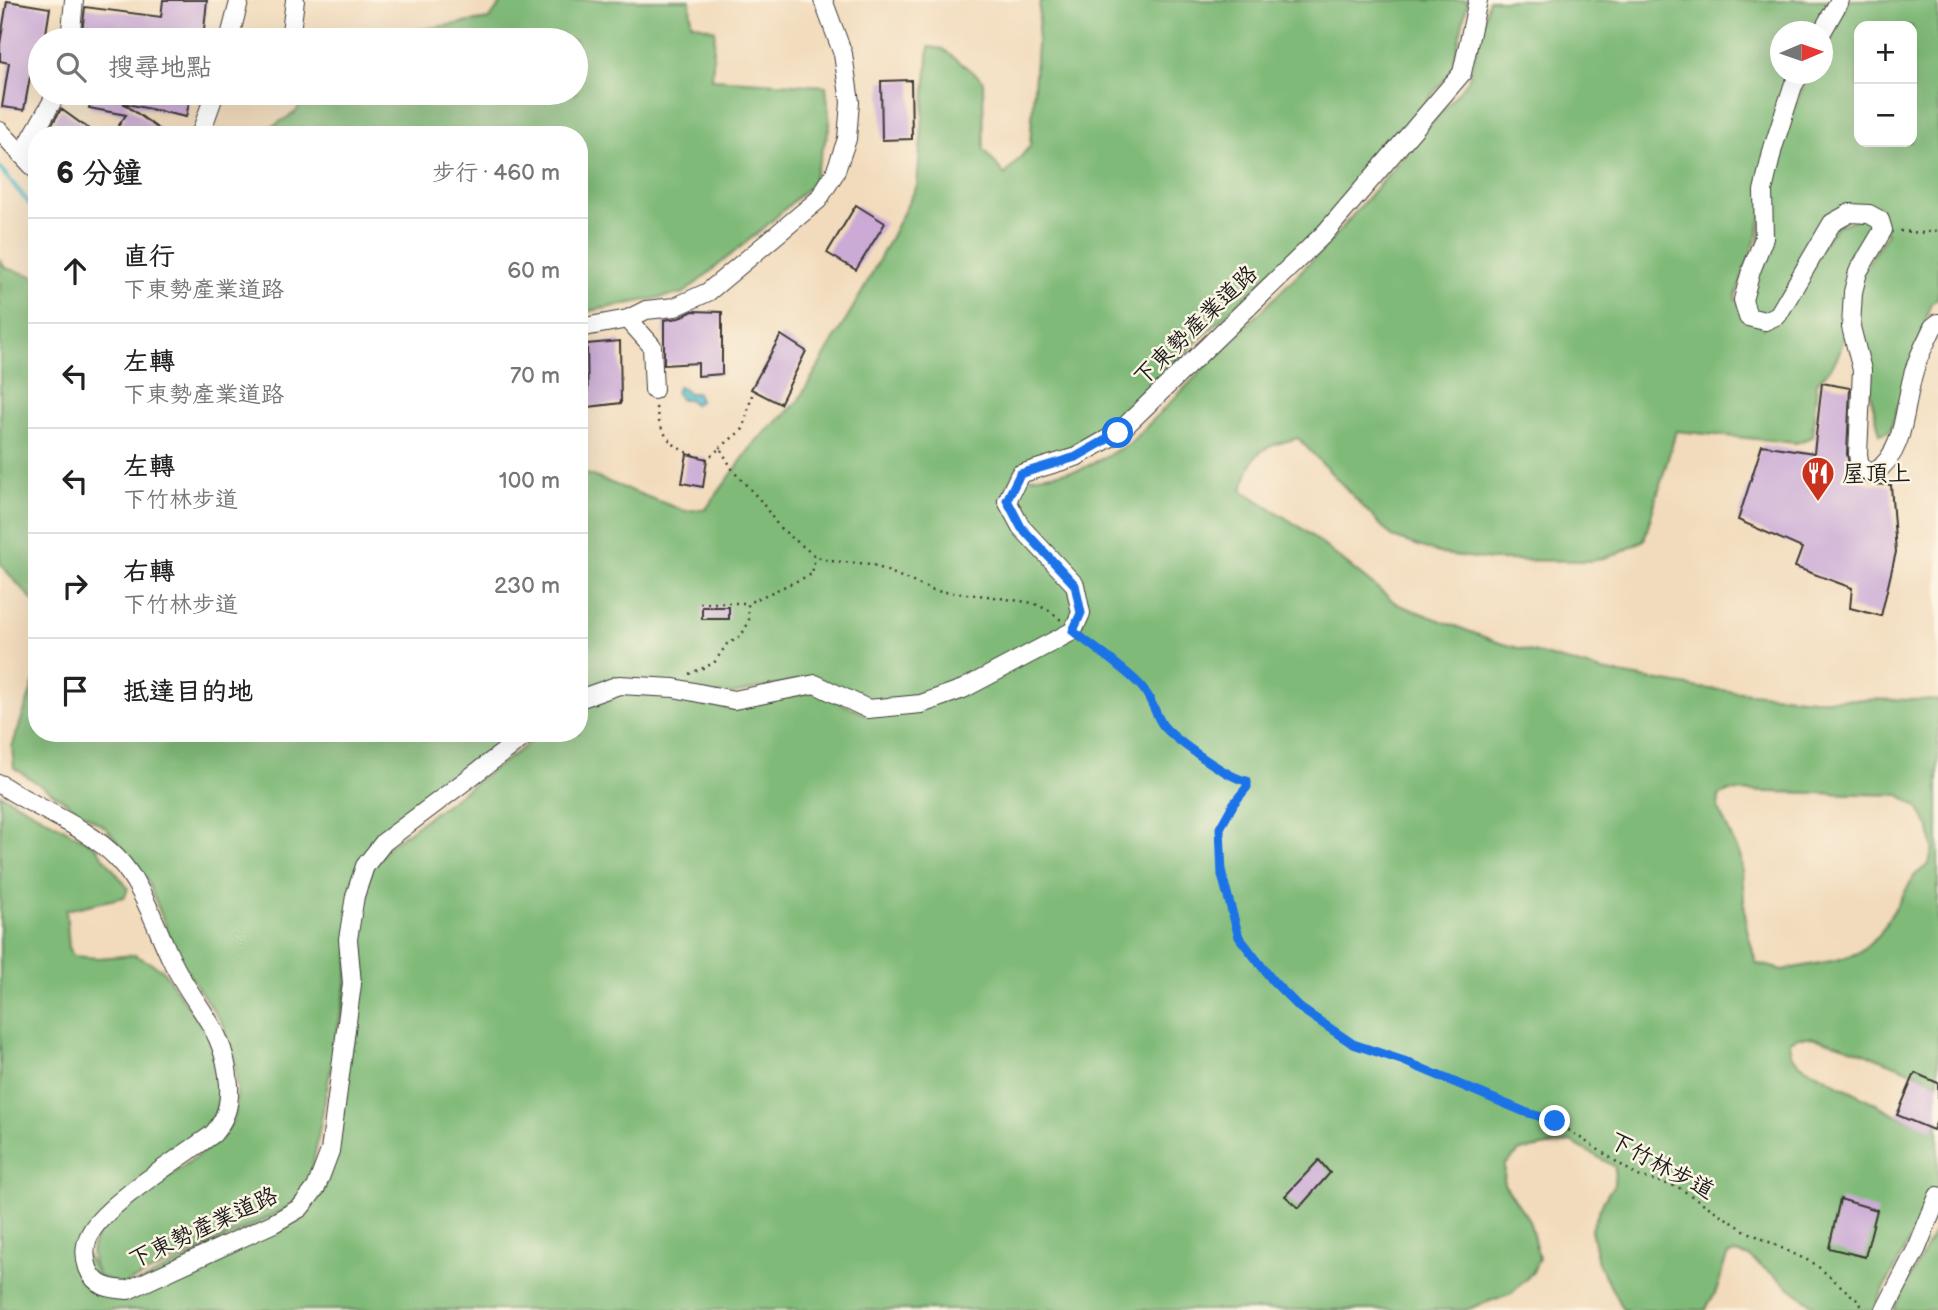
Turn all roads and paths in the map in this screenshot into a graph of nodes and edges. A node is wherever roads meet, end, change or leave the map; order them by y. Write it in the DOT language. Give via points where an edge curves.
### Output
graph roads {
  1 [pos="74,0"];
  2 [pos="295,0"];
  3 [pos="823,0"];
  4 [pos="1479,0"];
  5 [pos="1840,0"];
  6 [pos="239,2"];
  7 [pos="1828,21"];
  8 [pos="71,28"];
  9 [pos="232,28"];
  10 [pos="292,28"];
  11 [pos="1794,84"];
  12 [pos="50,105"];
  13 [pos="212,105"];
  14 [pos="38,126"];
  15 [pos="206,126"];
  16 [pos="0,131"];
  17 [pos="28,144"];
  18 [pos="22,155"];
  19 [pos="28,161"];
  20 [pos="1883,230"];
  21 [pos="1938,230"];
  22 [pos="628,319"];
  23 [pos="1938,323"];
  24 [pos="588,326"];
  25 [pos="654,390"];
  26 [pos="752,395"];
  27 [pos="720,448"];
  28 [pos="815,556"];
  29 [pos="700,603"];
  30 [pos="748,603"];
  31 [pos="1073,631"];
  32 [pos="687,675"];
  33 [pos="588,696"];
  34 [pos="517,742"];
  35 [pos="0,785"];
  36 [pos="1938,1196"];
  37 [pos="1865,1310"];
  38 [pos="1885,1310"];
  1 -- 8 [label="street"];
  2 -- 10 [label="street"];
  3 -- 22 [label="street" via="843,54 850,102 847,139 835,173 818,200 708,292"];
  4 -- 31 [label="street, 下東勢產業道路" via="1462,73 1325,233 1118,433 1076,457 1020,474 1007,500 1021,527 1075,585 1081,613"];
  5 -- 7 [label="street"];
  6 -- 9 [label="street"];
  11 -- 20 [label="street" via="1763,191 1764,237 1743,300 1748,317 1765,321 1778,315 1832,223 1850,213 1869,214 1880,220"];
  12 -- 14 [label="street"];
  13 -- 15 [label="street"];
  16 -- 18 [label="street"];
  17 -- 18 [label="street"];
  18 -- 19 [label="street"];
  20 -- 21 [label="path"];
  20 -- 23 [label="street" via="1857,272 1853,292 1851,327 1862,370 1860,468 1874,473 1899,441 1915,367"];
  22 -- 24 [label="street"];
  22 -- 25 [label="street" via="652,346"];
  25 -- 27 [label="path" via="657,416 671,443 687,454 707,459"];
  26 -- 27 [label="path" via="743,429"];
  27 -- 28 [label="path, 下竹林步道" via="779,527"];
  28 -- 30 [label="path" via="812,574"];
  28 -- 31 [label="path, 下竹林步道" via="871,565 934,592 1033,603"];
  29 -- 30 [label="path"];
  30 -- 32 [label="path" via="745,630 714,663"];
  31 -- 33 [label="street" via="963,690 921,704 868,709 816,684 734,700 674,688 619,685"];
  31 -- 37 [label="path, 下竹林步道" via="1141,686 1163,725 1216,766 1247,781 1220,828 1222,875 1239,937 1300,1008 1353,1044 1555,1121 1638,1176 1678,1187 1744,1230 1815,1264"];
  34 -- 35 [label="street, 下東勢產業道路" via="384,842 365,866 348,939 352,984 330,1151 316,1188 300,1208 274,1223 128,1290 94,1280 85,1260 88,1237 101,1218 221,1125 228,1107 227,1066 220,1039 174,965 120,860 98,840"];
  36 -- 38 [label="street"];
}
